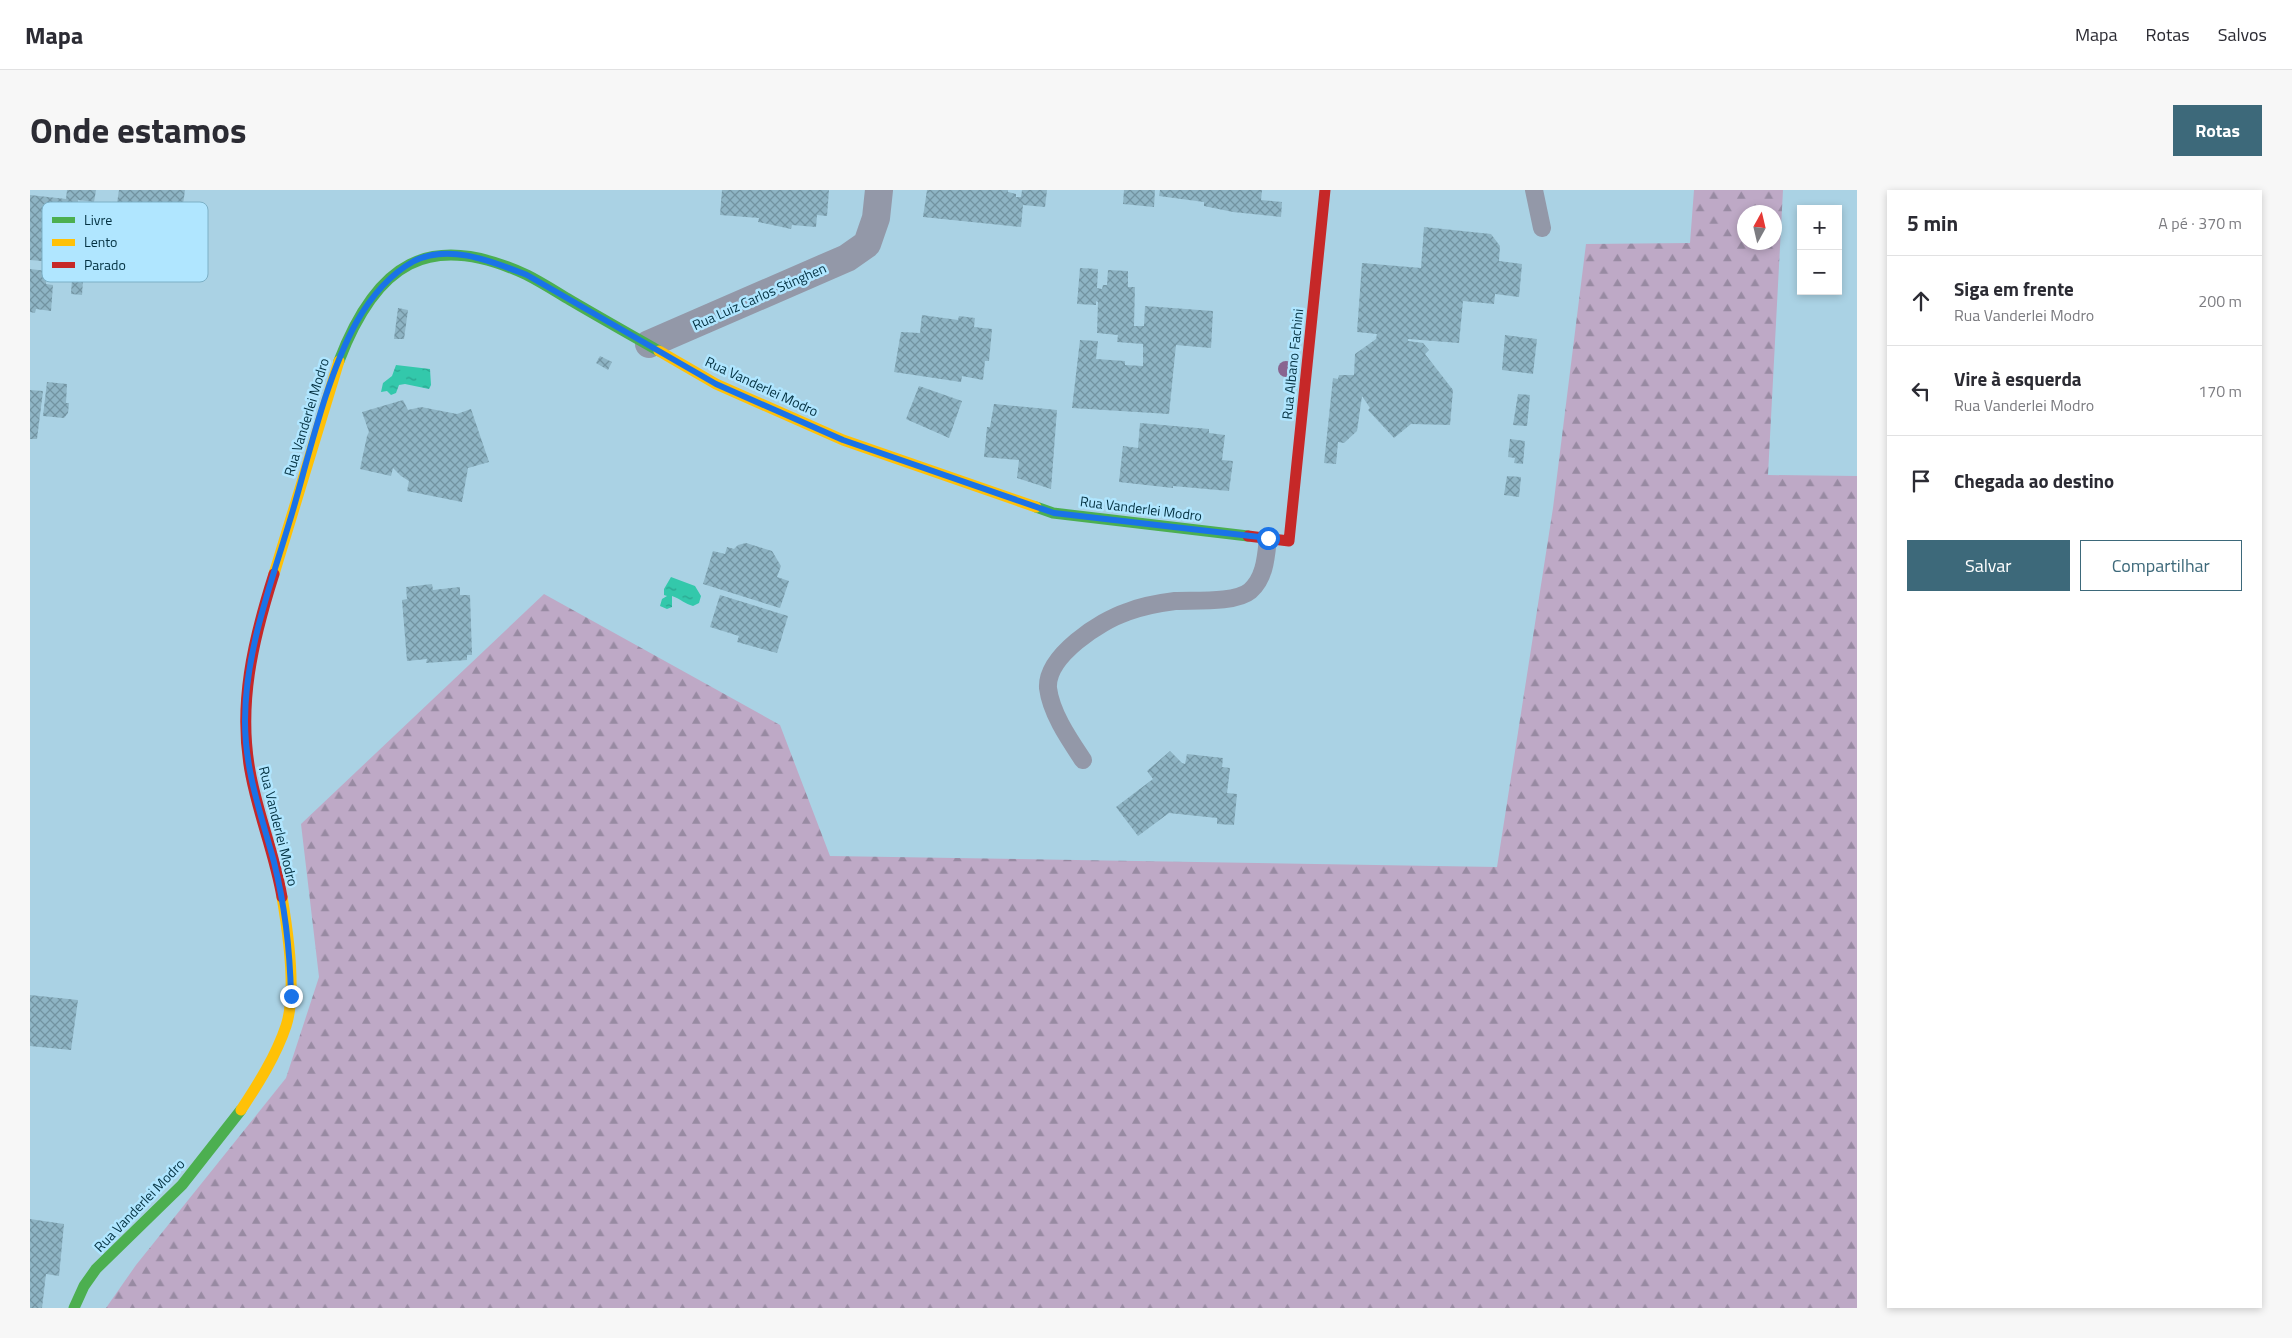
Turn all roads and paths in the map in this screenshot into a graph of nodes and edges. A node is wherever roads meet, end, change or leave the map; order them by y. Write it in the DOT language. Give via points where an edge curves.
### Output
graph roads {
  1 [pos="879,190"];
  2 [pos="1325,190"];
  3 [pos="1534,190"];
  4 [pos="1542,228"];
  5 [pos="649,344"];
  6 [pos="1268,538"];
  7 [pos="1289,541"];
  8 [pos="1083,760"];
  9 [pos="74,1308"];
  1 -- 5 [label="street, Rua Luiz Carlos Stinghen" via="876,218 867,244 847,258"];
  2 -- 7 [label="street, Rua Albano Fachini"];
  3 -- 4 [label="lane"];
  5 -- 6 [label="street, Rua Vanderlei Modro" via="716,384 843,440 1054,513"];
  5 -- 9 [label="street, Rua Vanderlei Modro" via="527,275 495,262 449,253 416,261 392,275 357,321 344,347 311,450 246,684 248,764 255,801 276,870 290,950 291,996 287,1024 275,1053 247,1099 206,1156 168,1201 87,1280"];
  6 -- 7 [label="street, Rua Vanderlei Modro"];
  6 -- 8 [label="lane" via="1260,579 1249,592 1228,598 1152,605 1126,612 1067,649 1053,666 1048,686 1062,725"];
}
